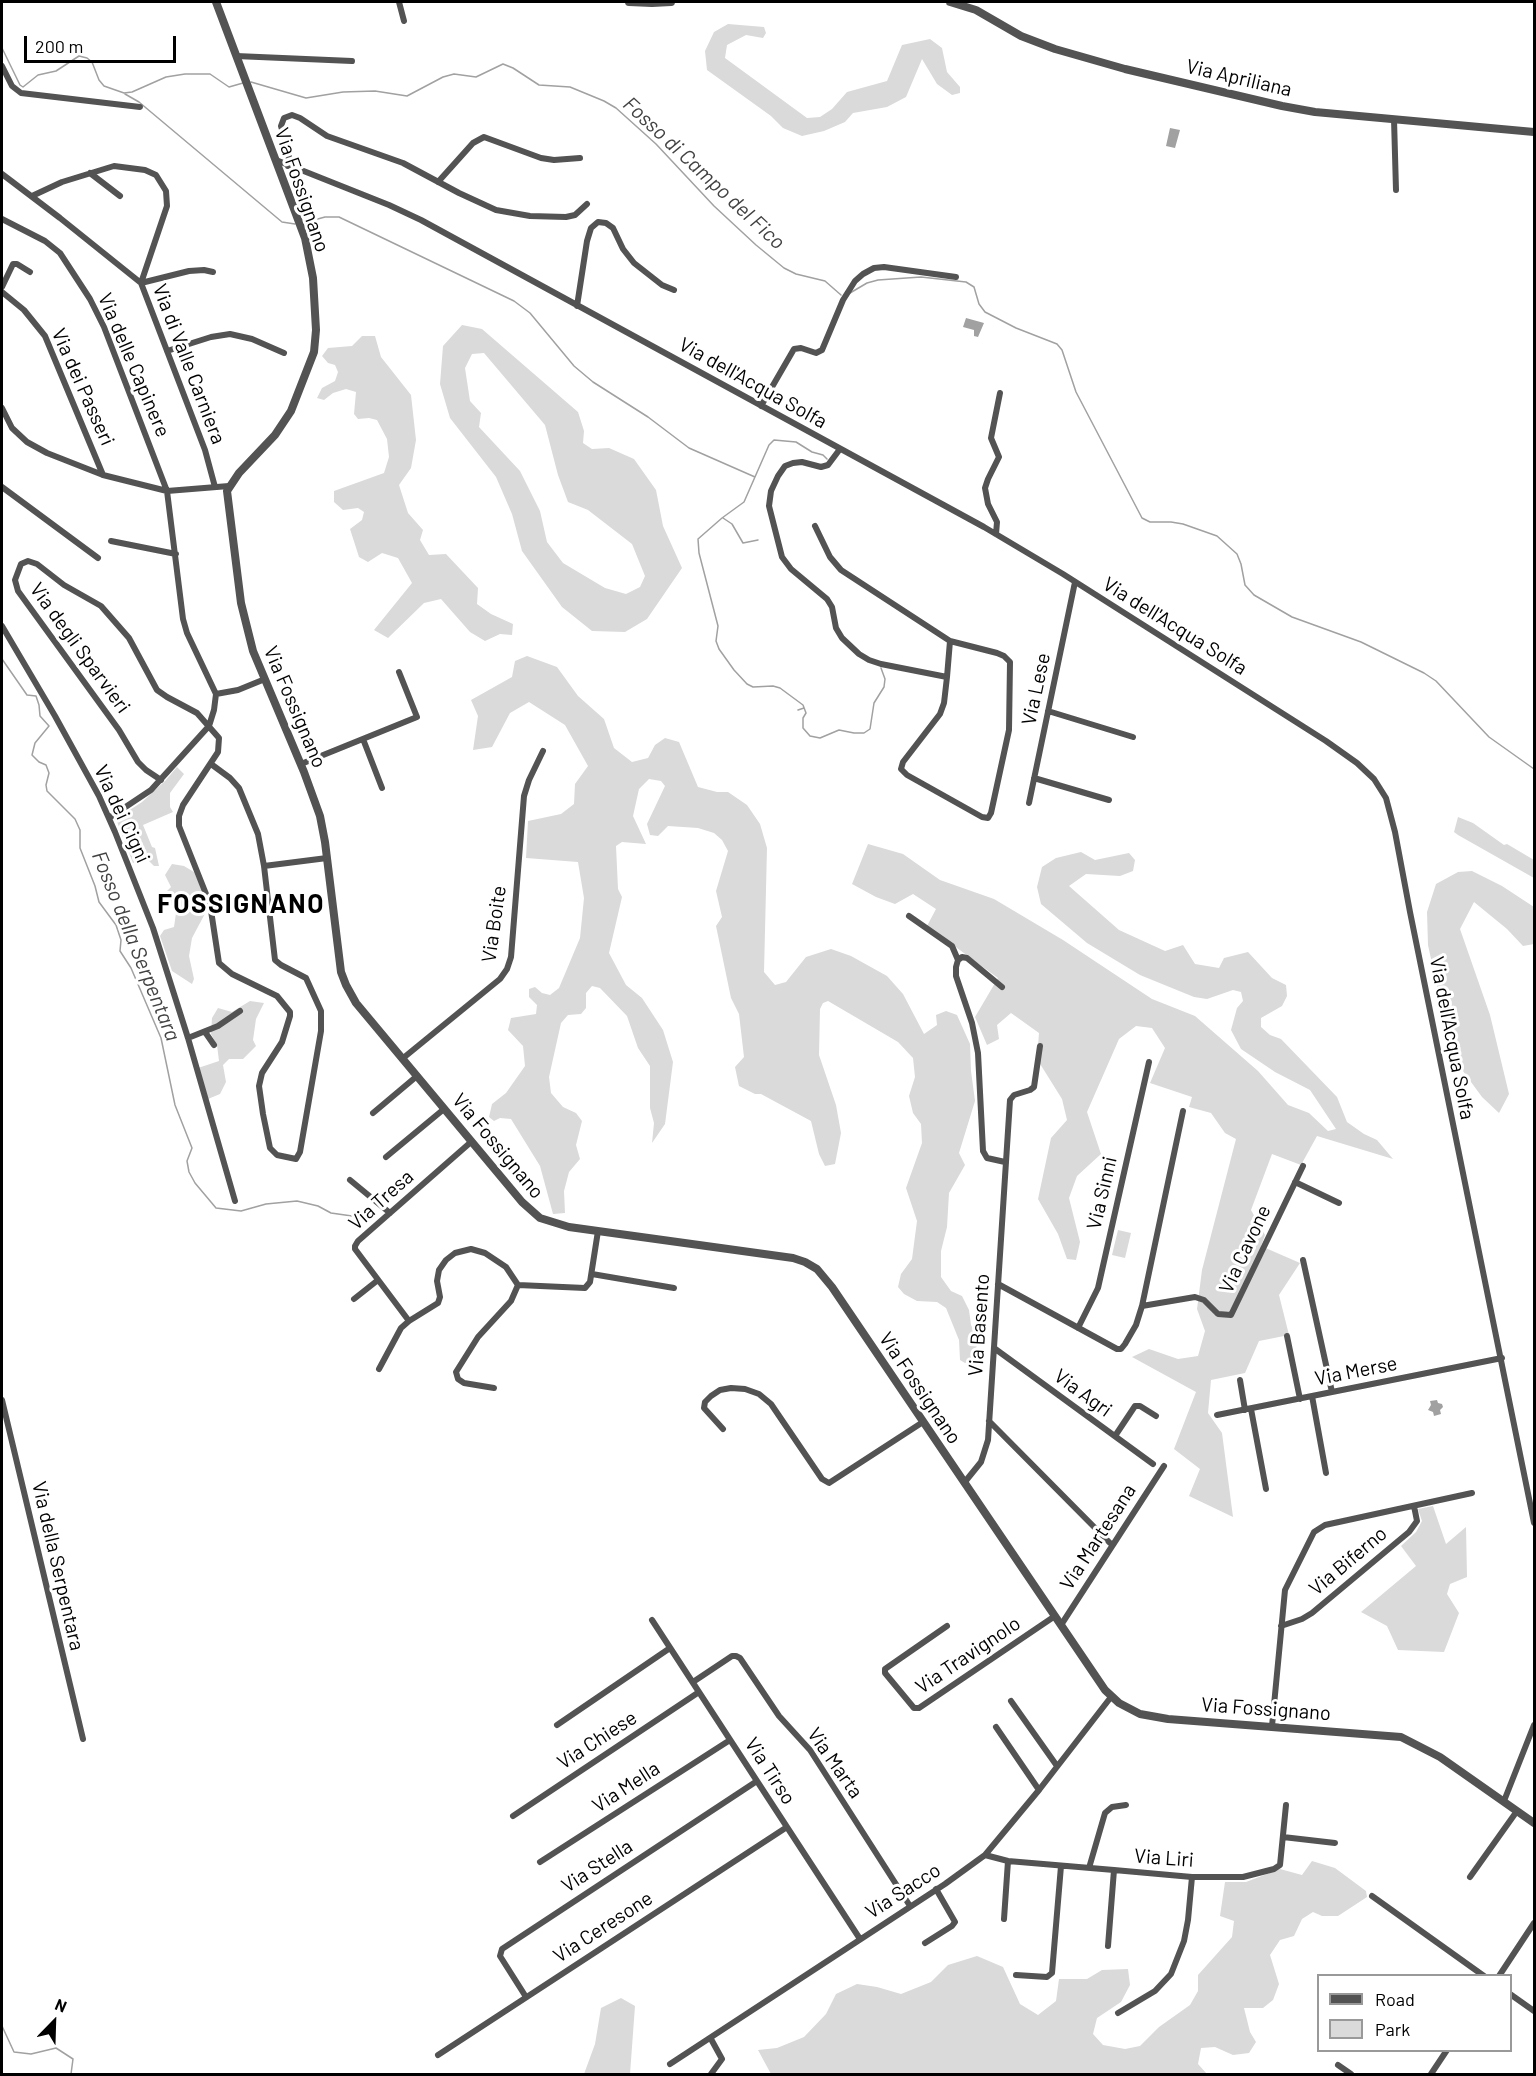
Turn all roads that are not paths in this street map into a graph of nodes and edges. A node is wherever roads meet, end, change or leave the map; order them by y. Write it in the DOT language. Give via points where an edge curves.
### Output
graph roads {
  1 [pos="216,2"];
  2 [pos="399,2"];
  3 [pos="629,2"];
  4 [pos="670,2"];
  5 [pos="950,2"];
  6 [pos="404,21"];
  7 [pos="236,56"];
  8 [pos="352,62"];
  9 [pos="2,66"];
  10 [pos="140,107"];
  11 [pos="1394,119"];
  12 [pos="1534,132"];
  13 [pos="580,158"];
  14 [pos="276,160"];
  15 [pos="288,165"];
  16 [pos="90,173"];
  17 [pos="2,174"];
  18 [pos="438,182"];
  19 [pos="1396,190"];
  20 [pos="32,196"];
  21 [pos="120,196"];
  22 [pos="587,204"];
  23 [pos="2,219"];
  24 [pos="30,272"];
  25 [pos="213,272"];
  26 [pos="956,277"];
  27 [pos="141,283"];
  28 [pos="2,287"];
  29 [pos="674,290"];
  30 [pos="2,292"];
  31 [pos="577,306"];
  32 [pos="167,351"];
  33 [pos="284,353"];
  34 [pos="1000,393"];
  35 [pos="761,406"];
  36 [pos="2,408"];
  37 [pos="840,449"];
  38 [pos="104,475"];
  39 [pos="229,486"];
  40 [pos="2,487"];
  41 [pos="215,487"];
  42 [pos="167,491"];
  43 [pos="815,526"];
  44 [pos="996,534"];
  45 [pos="111,541"];
  46 [pos="176,554"];
  47 [pos="98,558"];
  48 [pos="1075,582"];
  49 [pos="2,626"];
  50 [pos="950,641"];
  51 [pos="399,672"];
  52 [pos="947,677"];
  53 [pos="265,679"];
  54 [pos="216,694"];
  55 [pos="1048,711"];
  56 [pos="209,726"];
  57 [pos="1133,737"];
  58 [pos="363,739"];
  59 [pos="543,751"];
  60 [pos="211,764"];
  61 [pos="301,764"];
  62 [pos="1034,778"];
  63 [pos="161,780"];
  64 [pos="382,788"];
  65 [pos="1109,800"];
  66 [pos="1029,803"];
  67 [pos="110,818"];
  68 [pos="327,858"];
  69 [pos="264,866"];
  70 [pos="909,916"];
  71 [pos="958,960"];
  72 [pos="1002,987"];
  73 [pos="240,1011"];
  74 [pos="205,1032"];
  75 [pos="188,1038"];
  76 [pos="214,1046"];
  77 [pos="1040,1046"];
  78 [pos="402,1059"];
  79 [pos="1149,1062"];
  80 [pos="417,1076"];
  81 [pos="444,1109"];
  82 [pos="1183,1112"];
  83 [pos="373,1113"];
  84 [pos="471,1142"];
  85 [pos="386,1157"];
  86 [pos="1005,1162"];
  87 [pos="1303,1166"];
  88 [pos="350,1180"];
  89 [pos="1295,1182"];
  90 [pos="235,1201"];
  91 [pos="1339,1203"];
  92 [pos="390,1213"];
  93 [pos="598,1231"];
  94 [pos="1303,1260"];
  95 [pos="592,1274"];
  96 [pos="378,1280"];
  97 [pos="998,1284"];
  98 [pos="518,1285"];
  99 [pos="674,1288"];
  100 [pos="354,1299"];
  101 [pos="1142,1306"];
  102 [pos="409,1321"];
  103 [pos="1078,1328"];
  104 [pos="1287,1336"];
  105 [pos="994,1348"];
  106 [pos="1502,1358"];
  107 [pos="379,1369"];
  108 [pos="1240,1380"];
  109 [pos="494,1388"];
  110 [pos="1332,1392"];
  111 [pos="1312,1396"];
  112 [pos="1300,1399"];
  113 [pos="2,1400"];
  114 [pos="1248,1409"];
  115 [pos="1156,1416"];
  116 [pos="1217,1416"];
  117 [pos="989,1421"];
  118 [pos="923,1422"];
  119 [pos="723,1429"];
  120 [pos="1115,1436"];
  121 [pos="1153,1464"];
  122 [pos="1164,1466"];
  123 [pos="1326,1473"];
  124 [pos="964,1483"];
  125 [pos="1266,1489"];
  126 [pos="1472,1493"];
  127 [pos="1414,1506"];
  128 [pos="1534,1523"];
  129 [pos="1110,1543"];
  130 [pos="1055,1616"];
  131 [pos="652,1620"];
  132 [pos="1060,1625"];
  133 [pos="947,1626"];
  134 [pos="1281,1626"];
  135 [pos="670,1648"];
  136 [pos="693,1682"];
  137 [pos="699,1692"];
  138 [pos="1111,1696"];
  139 [pos="1011,1701"];
  140 [pos="557,1725"];
  141 [pos="1534,1725"];
  142 [pos="996,1726"];
  143 [pos="1272,1726"];
  144 [pos="83,1739"];
  145 [pos="730,1740"];
  146 [pos="1057,1766"];
  147 [pos="757,1781"];
  148 [pos="1039,1790"];
  149 [pos="1504,1802"];
  150 [pos="1126,1804"];
  151 [pos="1286,1805"];
  152 [pos="1517,1810"];
  153 [pos="513,1816"];
  154 [pos="1534,1823"];
  155 [pos="787,1827"];
  156 [pos="1283,1837"];
  157 [pos="1335,1843"];
  158 [pos="985,1855"];
  159 [pos="1008,1861"];
  160 [pos="540,1862"];
  161 [pos="1061,1866"];
  162 [pos="1089,1868"];
  163 [pos="1114,1870"];
  164 [pos="1192,1877"];
  165 [pos="1470,1877"];
  166 [pos="936,1889"];
  167 [pos="1372,1896"];
  168 [pos="910,1906"];
  169 [pos="1004,1919"];
  170 [pos="1534,1923"];
  171 [pos="860,1939"];
  172 [pos="925,1943"];
  173 [pos="1108,1946"];
  174 [pos="1481,1974"];
  175 [pos="1500,1974"];
  176 [pos="1016,1975"];
  177 [pos="1512,1995"];
  178 [pos="526,1997"];
  179 [pos="1534,2011"];
  180 [pos="1118,2013"];
  181 [pos="711,2039"];
  182 [pos="1447,2052"];
  183 [pos="438,2055"];
  184 [pos="670,2064"];
  185 [pos="1339,2069"];
  186 [pos="711,2074"];
  187 [pos="1351,2074"];
  188 [pos="1431,2074"];
  1 -- 7 [label="street, Via Fossignano"];
  2 -- 6 [label="street"];
  3 -- 4 [label="street"];
  5 -- 11 [label="street, Via Apriliana" via="976,10 1038,43 1117,67 1290,107"];
  7 -- 8 [label="street"];
  7 -- 14 [label="street, Via Fossignano"];
  9 -- 10 [label="street" via="12,86 21,93"];
  11 -- 12 [label="street, Via Apriliana"];
  11 -- 19 [label="street"];
  13 -- 18 [label="street" via="543,159 484,137 472,143"];
  14 -- 15 [label="street, Via dell'Acqua Solfa"];
  14 -- 39 [label="street, Via Fossignano" via="308,252 317,333 314,352 285,421"];
  15 -- 18 [label="street" via="281,126 284,118 292,115 327,136 398,161"];
  15 -- 31 [label="street, Via dell'Acqua Solfa" via="415,217"];
  16 -- 20 [label="street"];
  16 -- 21 [label="street"];
  16 -- 27 [label="street" via="117,166 145,170 166,189 166,212"];
  17 -- 20 [label="street, Via di Valle Carniera"];
  18 -- 22 [label="street" via="492,208 523,215 569,217"];
  20 -- 27 [label="street, Via di Valle Carniera"];
  23 -- 42 [label="street, Via delle Capinere" via="46,242 69,264 106,330"];
  24 -- 28 [label="street" via="13,264"];
  25 -- 27 [label="street" via="189,271"];
  26 -- 35 [label="street" via="884,267 863,273 843,300 822,350 816,353 794,349"];
  27 -- 32 [label="street, Via di Valle Carniera"];
  29 -- 31 [label="street" via="636,265 625,253 613,228 598,222 591,228 587,241"];
  30 -- 38 [label="street, Via dei Passeri" via="28,313 47,340"];
  31 -- 35 [label="street, Via dell'Acqua Solfa"];
  32 -- 33 [label="street" via="230,334"];
  32 -- 41 [label="street, Via di Valle Carniera" via="206,450"];
  34 -- 44 [label="street" via="991,438 999,456 986,486 988,504 997,522"];
  35 -- 37 [label="street, Via dell'Acqua Solfa"];
  36 -- 38 [label="street" via="12,428 25,441"];
  37 -- 44 [label="street, Via dell'Acqua Solfa"];
  37 -- 52 [label="street" via="828,465 795,462 778,474 769,506 782,557 829,601 839,633 860,655 877,664"];
  38 -- 42 [label="street"];
  39 -- 41 [label="street"];
  39 -- 53 [label="street, Via Fossignano" via="227,497 243,611"];
  40 -- 47 [label="street"];
  41 -- 42 [label="street"];
  42 -- 46 [label="street, Via delle Capinere"];
  43 -- 50 [label="street" via="836,565"];
  44 -- 48 [label="street, Via dell'Acqua Solfa"];
  45 -- 46 [label="street"];
  46 -- 54 [label="street, Via delle Capinere" via="185,626"];
  48 -- 55 [label="street, Via Lese"];
  48 -- 106 [label="street, Via dell'Acqua Solfa" via="1334,747 1363,768 1382,789 1395,832"];
  49 -- 67 [label="street, Via dei Cigni"];
  50 -- 52 [label="street"];
  50 -- 52 [label="street" via="1002,655 1011,665 1009,729 988,818 907,776 901,769 940,714"];
  51 -- 58 [label="street" via="417,717"];
  53 -- 54 [label="street"];
  53 -- 61 [label="street, Via Fossignano"];
  54 -- 56 [label="street"];
  55 -- 57 [label="street"];
  55 -- 62 [label="street, Via Lese"];
  56 -- 60 [label="street" via="220,744"];
  56 -- 63 [label="street"];
  56 -- 63 [label="street, Via degli Sparvieri" via="194,711 157,690 129,638 103,608 37,564 21,564 15,582 19,593 138,762"];
  58 -- 61 [label="street"];
  58 -- 64 [label="street"];
  59 -- 78 [label="street, Via Boite" via="524,796 507,969 500,980"];
  60 -- 69 [label="street" via="240,790 258,834"];
  60 -- 69 [label="street" via="183,805 179,826 210,904 219,963 232,974 277,996 290,1012 282,1042 259,1084 270,1148 277,1155 295,1159 300,1154 322,1016 306,978 275,958"];
  61 -- 68 [label="street, Via Fossignano" via="321,822"];
  62 -- 65 [label="street"];
  62 -- 66 [label="street, Via Lese"];
  63 -- 67 [label="street"];
  67 -- 75 [label="street, Via dei Cigni" via="153,928"];
  68 -- 69 [label="street"];
  68 -- 78 [label="street, Via Fossignano" via="344,980 356,1003"];
  70 -- 71 [label="street" via="951,945"];
  71 -- 72 [label="street" via="967,958"];
  71 -- 86 [label="street" via="956,976 978,1053 983,1151 987,1158"];
  73 -- 74 [label="street"];
  74 -- 75 [label="street"];
  74 -- 76 [label="street"];
  75 -- 90 [label="street, Via dei Cigni"];
  77 -- 86 [label="street, Via Basento" via="1034,1087 1010,1100"];
  78 -- 80 [label="street, Via Fossignano"];
  79 -- 103 [label="street, Via Sinni" via="1098,1288"];
  80 -- 81 [label="street, Via Fossignano"];
  80 -- 83 [label="street"];
  81 -- 84 [label="street, Via Fossignano"];
  81 -- 85 [label="street"];
  82 -- 101 [label="street"];
  84 -- 92 [label="street, Via Tresa"];
  84 -- 93 [label="street, Via Fossignano" via="535,1215 558,1224"];
  86 -- 97 [label="street, Via Basento"];
  87 -- 89 [label="street, Via Cavone"];
  88 -- 92 [label="street"];
  89 -- 91 [label="street"];
  89 -- 101 [label="street, Via Cavone" via="1233,1315 1220,1315 1196,1297"];
  92 -- 96 [label="street, Via Tresa" via="355,1247"];
  93 -- 95 [label="street"];
  93 -- 118 [label="street, Via Fossignano" via="790,1257 808,1263 829,1283"];
  94 -- 110 [label="street"];
  95 -- 98 [label="street" via="585,1288"];
  95 -- 99 [label="street"];
  96 -- 100 [label="street"];
  96 -- 102 [label="street, Via Tresa"];
  97 -- 103 [label="street"];
  97 -- 105 [label="street, Via Basento"];
  98 -- 102 [label="street" via="498,1261 476,1250 462,1250 448,1258 439,1270 438,1303"];
  98 -- 109 [label="street" via="510,1303 482,1333 456,1371 463,1382"];
  101 -- 103 [label="street" via="1134,1328 1119,1349"];
  102 -- 107 [label="street" via="399,1331"];
  104 -- 112 [label="street"];
  105 -- 117 [label="street, Via Basento"];
  105 -- 120 [label="street, Via Agri"];
  106 -- 110 [label="street, Via Merse"];
  106 -- 128 [label="street, Via dell'Acqua Solfa"];
  108 -- 114 [label="street"];
  110 -- 111 [label="street, Via Merse"];
  111 -- 112 [label="street, Via Merse"];
  111 -- 123 [label="street"];
  112 -- 114 [label="street, Via Merse"];
  113 -- 144 [label="street, Via della Serpentara"];
  114 -- 116 [label="street, Via Merse"];
  114 -- 125 [label="street"];
  115 -- 120 [label="street" via="1136,1406"];
  117 -- 124 [label="street, Via Basento" via="983,1456"];
  117 -- 129 [label="street"];
  118 -- 119 [label="street" via="829,1483 821,1478 773,1407 759,1394 733,1388 711,1396 704,1408"];
  118 -- 124 [label="street, Via Fossignano"];
  120 -- 121 [label="street, Via Agri"];
  122 -- 132 [label="street, Via Martesana"];
  124 -- 130 [label="street, Via Fossignano"];
  126 -- 127 [label="street, Via Biferno"];
  127 -- 134 [label="street, Via Biferno" via="1417,1521 1411,1530 1312,1613"];
  127 -- 134 [label="street, Via Biferno" via="1318,1528 1287,1584"];
  130 -- 132 [label="street, Via Fossignano"];
  130 -- 133 [label="street, Via Travignolo" via="914,1708 885,1673 886,1668"];
  131 -- 135 [label="street, Via Tirso"];
  132 -- 138 [label="street, Via Fossignano"];
  134 -- 143 [label="street, Via Biferno"];
  135 -- 136 [label="street, Via Tirso"];
  135 -- 140 [label="street"];
  136 -- 137 [label="street, Via Tirso"];
  136 -- 168 [label="street, Via Marta" via="733,1656 740,1658 778,1716 808,1747"];
  137 -- 145 [label="street, Via Tirso"];
  137 -- 153 [label="street, Via Chiese"];
  138 -- 143 [label="street, Via Fossignano" via="1126,1708 1154,1717"];
  138 -- 146 [label="street, Via Sacco"];
  139 -- 146 [label="street"];
  141 -- 149 [label="street"];
  142 -- 148 [label="street"];
  143 -- 149 [label="street, Via Fossignano" via="1404,1737"];
  145 -- 147 [label="street, Via Tirso"];
  145 -- 160 [label="street, Via Mella"];
  146 -- 148 [label="street, Via Sacco"];
  147 -- 155 [label="street, Via Tirso"];
  147 -- 178 [label="street, Via Stella" via="502,1949 500,1956"];
  148 -- 158 [label="street, Via Sacco"];
  149 -- 152 [label="street, Via Fossignano"];
  150 -- 162 [label="street" via="1107,1811"];
  151 -- 156 [label="street, Via Liri"];
  152 -- 154 [label="street, Via Fossignano"];
  152 -- 165 [label="street"];
  155 -- 171 [label="street, Via Tirso"];
  155 -- 178 [label="street, Via Ceresone"];
  156 -- 157 [label="street"];
  156 -- 164 [label="street, Via Liri" via="1280,1863 1275,1869 1239,1878"];
  158 -- 159 [label="street, Via Liri"];
  158 -- 166 [label="street, Via Sacco"];
  159 -- 161 [label="street, Via Liri"];
  159 -- 169 [label="street"];
  161 -- 162 [label="street, Via Liri"];
  161 -- 176 [label="street" via="1052,1973 1047,1977"];
  162 -- 163 [label="street, Via Liri"];
  163 -- 164 [label="street, Via Liri"];
  163 -- 173 [label="street"];
  164 -- 180 [label="street" via="1184,1941 1171,1974 1155,1991"];
  166 -- 168 [label="street, Via Sacco"];
  166 -- 172 [label="street" via="955,1922"];
  167 -- 174 [label="street"];
  168 -- 171 [label="street, Via Sacco"];
  170 -- 175 [label="street"];
  171 -- 181 [label="street, Via Sacco"];
  177 -- 179 [label="street"];
  178 -- 183 [label="street, Via Ceresone"];
  181 -- 184 [label="street, Via Sacco"];
  181 -- 186 [label="street" via="722,2060"];
  182 -- 188 [label="street"];
  185 -- 187 [label="street"];
}
